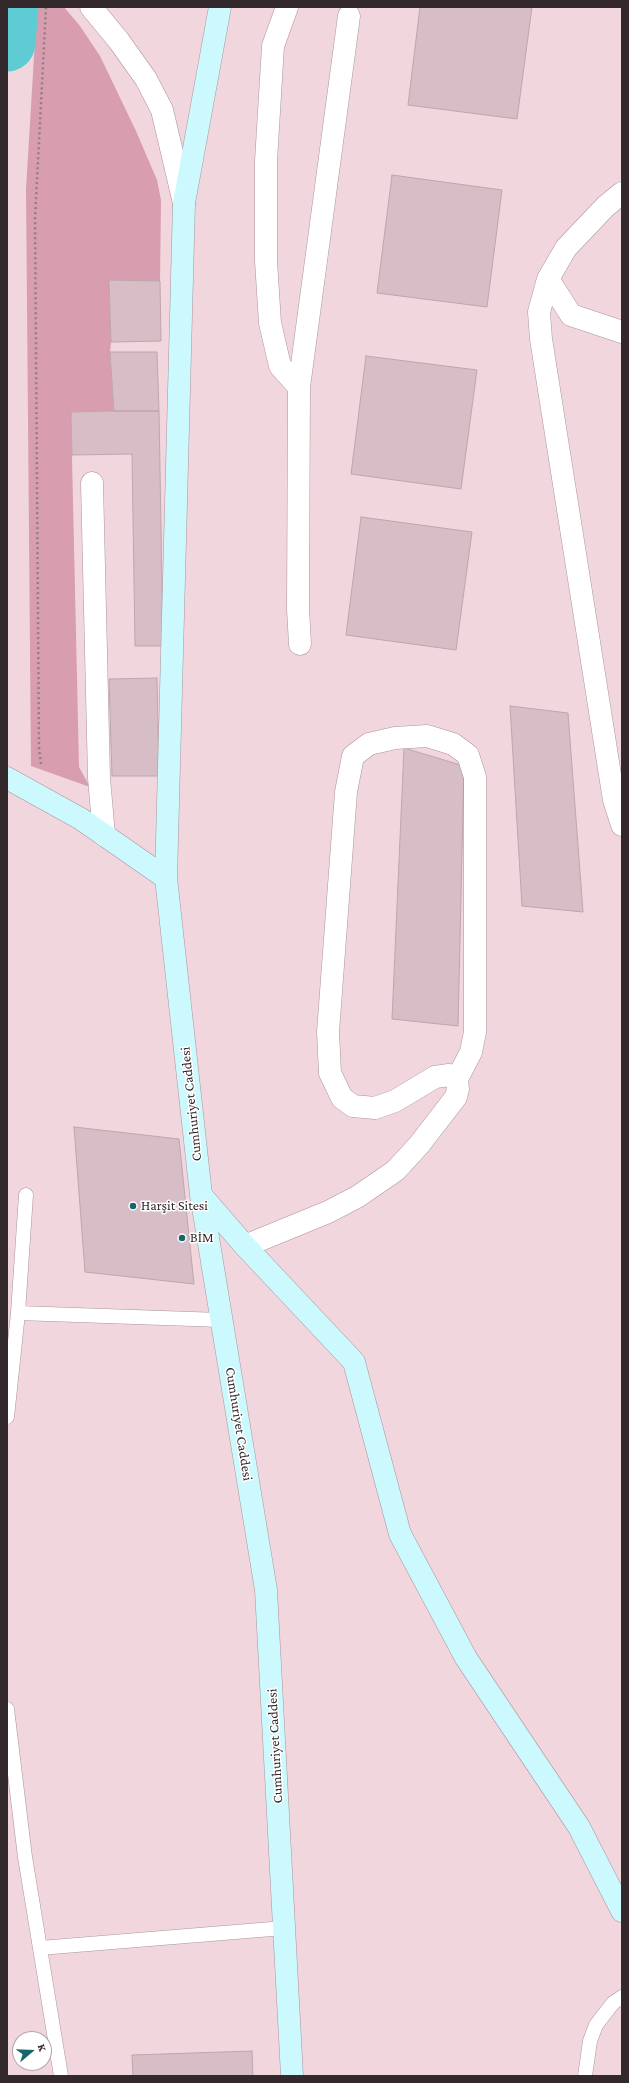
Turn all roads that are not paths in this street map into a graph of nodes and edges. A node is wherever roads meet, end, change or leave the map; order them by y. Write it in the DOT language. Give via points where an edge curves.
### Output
graph roads {
  1 [pos="92,7"];
  2 [pos="220,7"];
  3 [pos="287,7"];
  4 [pos="349,16"];
  5 [pos="622,193"];
  6 [pos="184,203"];
  7 [pos="548,279"];
  8 [pos="622,332"];
  9 [pos="299,387"];
  10 [pos="92,483"];
  11 [pos="300,644"];
  12 [pos="7,778"];
  13 [pos="622,825"];
  14 [pos="104,835"];
  15 [pos="166,878"];
  16 [pos="457,1078"];
  17 [pos="26,1195"];
  18 [pos="201,1195"];
  19 [pos="245,1246"];
  20 [pos="18,1313"];
  21 [pos="221,1320"];
  22 [pos="7,1417"];
  23 [pos="7,1709"];
  24 [pos="622,1911"];
  25 [pos="284,1928"];
  26 [pos="40,1948"];
  27 [pos="622,1997"];
  28 [pos="62,2076"];
  29 [pos="292,2076"];
  30 [pos="585,2076"];
  1 -- 6 [label="street" via="146,79 162,110"];
  2 -- 6 [label="main road, Cumhuriyet Caddesi"];
  3 -- 9 [label="street" via="274,46 266,161 266,261 270,323 280,366"];
  4 -- 9 [label="street"];
  5 -- 7 [label="street" via="566,248"];
  6 -- 15 [label="main road, Cumhuriyet Caddesi"];
  7 -- 8 [label="street" via="571,315"];
  7 -- 13 [label="street" via="539,312 541,338 614,800"];
  9 -- 11 [label="street"];
  10 -- 14 [label="street" via="99,778"];
  12 -- 14 [label="main road" via="81,819"];
  14 -- 15 [label="main road"];
  15 -- 18 [label="main road, Cumhuriyet Caddesi"];
  16 -- 16 [label="street" via="471,1052 475,1032 475,777 468,755 453,744 426,736 395,738 369,744 353,756 346,792 328,1032 330,1073 342,1098 353,1106 375,1108 395,1101 435,1077 449,1075"];
  16 -- 19 [label="street" via="456,1097 395,1171 357,1197 328,1212"];
  17 -- 20 [label="lane"];
  18 -- 19 [label="main road"];
  18 -- 21 [label="main road, Cumhuriyet Caddesi"];
  19 -- 24 [label="main road" via="354,1362 400,1534 466,1658 578,1827"];
  20 -- 21 [label="lane"];
  20 -- 22 [label="lane"];
  21 -- 25 [label="main road, Cumhuriyet Caddesi" via="266,1590"];
  23 -- 26 [label="lane" via="25,1857"];
  25 -- 26 [label="lane"];
  25 -- 29 [label="main road, Cumhuriyet Caddesi"];
  26 -- 28 [label="lane"];
  27 -- 30 [label="lane" via="613,2003 596,2025 589,2046"];
}
